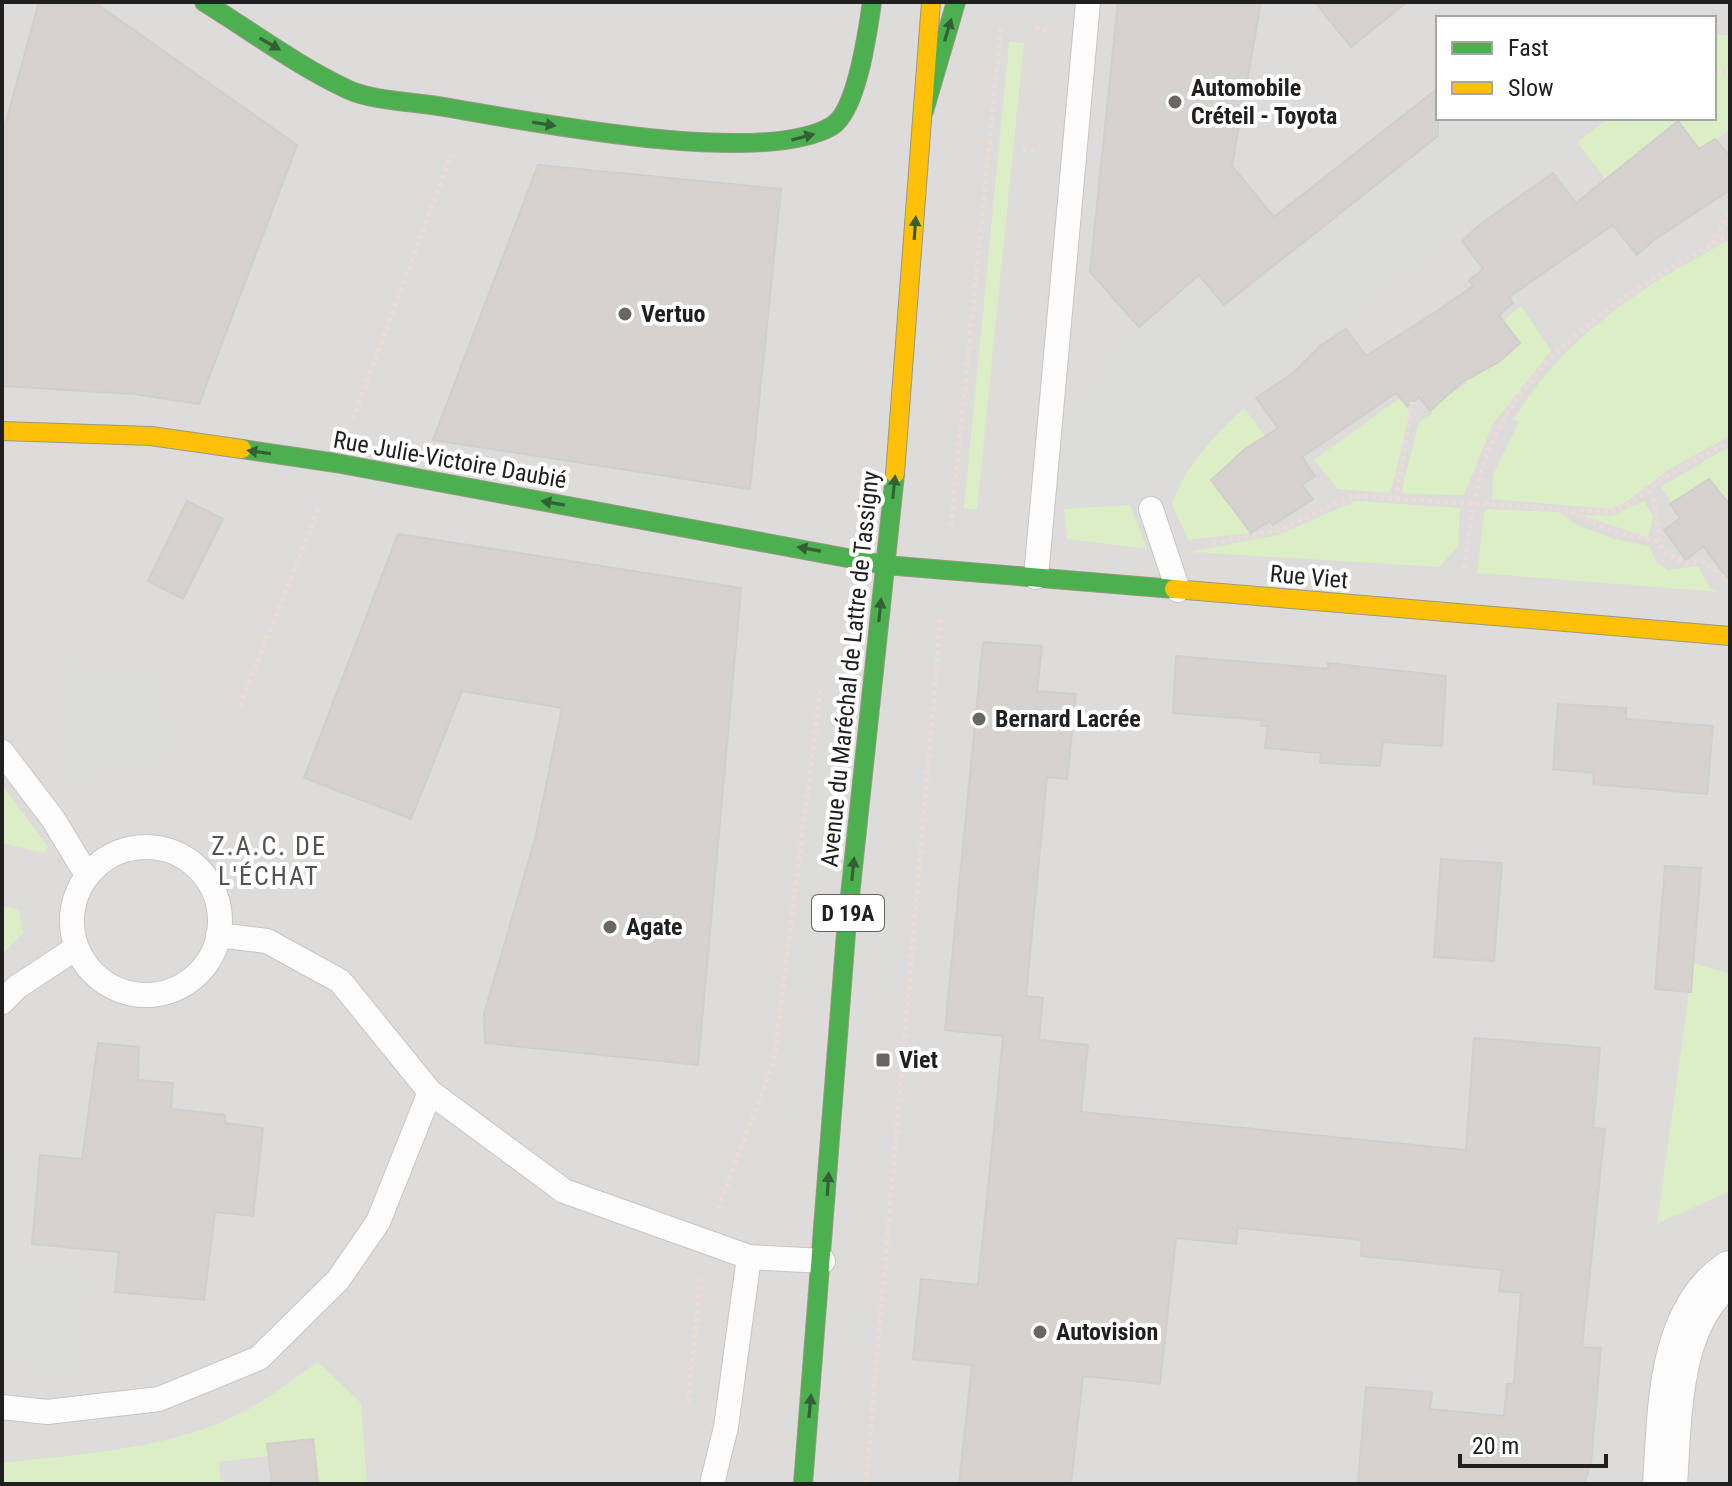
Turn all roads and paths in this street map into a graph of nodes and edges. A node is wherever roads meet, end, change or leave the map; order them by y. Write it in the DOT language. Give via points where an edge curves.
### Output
graph roads {
  1 [pos="204,2"];
  2 [pos="872,2"];
  3 [pos="931,2"];
  4 [pos="956,2"];
  5 [pos="1088,2"];
  6 [pos="1003,13"];
  7 [pos="924,111"];
  8 [pos="467,113"];
  9 [pos="1730,213"];
  10 [pos="1730,234"];
  11 [pos="1711,245"];
  12 [pos="1412,402"];
  13 [pos="2,431"];
  14 [pos="1730,442"];
  15 [pos="336,463"];
  16 [pos="1650,490"];
  17 [pos="1396,499"];
  18 [pos="1473,504"];
  19 [pos="1151,509"];
  20 [pos="1566,510"];
  21 [pos="1659,542"];
  22 [pos="1164,551"];
  23 [pos="885,565"];
  24 [pos="946,570"];
  25 [pos="1036,577"];
  26 [pos="1178,590"];
  27 [pos="1458,613"];
  28 [pos="1728,636"];
  29 [pos="822,679"];
  30 [pos="240,706"];
  31 [pos="2,752"];
  32 [pos="87,875"];
  33 [pos="218,935"];
  34 [pos="76,948"];
  35 [pos="2,1002"];
  36 [pos="430,1092"];
  37 [pos="705,1239"];
  38 [pos="749,1257"];
  39 [pos="823,1261"];
  40 [pos="1730,1273"];
  41 [pos="2,1407"];
  42 [pos="687,1407"];
  43 [pos="712,1484"];
  44 [pos="803,1484"];
  45 [pos="866,1484"];
  46 [pos="1665,1484"];
  1 -- 8 [label="main road, one-way" via="351,91"];
  8 -- 2 [label="main road, one-way" via="608,134 715,142 800,140 835,125 851,96"];
  3 -- 7 [label="main road, Avenue du Maréchal de Lattre de Tassigny / D 19A"];
  7 -- 4 [label="main road, one-way"];
  5 -- 25 [label="lane"];
  6 -- 24 [label="path"];
  23 -- 7 [label="main road, Avenue du Maréchal de Lattre de Tassigny / D 19A, one-way"];
  8 -- 15 [label="path"];
  9 -- 11 [label="path"];
  10 -- 11 [label="path"];
  11 -- 18 [label="path" via="1643,283 1563,345 1511,410 1484,463"];
  12 -- 17 [label="path"];
  15 -- 13 [label="main road, Rue Julie-Victoire Daubié, one-way" via="151,436"];
  14 -- 16 [label="path"];
  23 -- 15 [label="main road, Rue Julie-Victoire Daubié, one-way"];
  15 -- 30 [label="path"];
  16 -- 20 [label="path" via="1609,512"];
  16 -- 21 [label="path" via="1658,509 1654,528"];
  17 -- 18 [label="path"];
  17 -- 22 [label="path" via="1352,496 1280,530"];
  18 -- 20 [label="path"];
  18 -- 27 [label="path"];
  19 -- 22 [label="lane"];
  20 -- 21 [label="path" via="1613,531"];
  21 -- 28 [label="path" via="1663,551 1685,563 1702,561 1729,581"];
  22 -- 26 [label="lane"];
  23 -- 24 [label="main road, Rue Viet"];
  39 -- 23 [label="main road, Avenue du Maréchal de Lattre de Tassigny / D 19A, one-way" via="846,933"];
  24 -- 25 [label="main road, Rue Viet"];
  24 -- 45 [label="path"];
  25 -- 26 [label="main road, Rue Viet"];
  26 -- 27 [label="main road, Rue Viet"];
  27 -- 28 [label="main road, Rue Viet"];
  29 -- 37 [label="path" via="774,1061"];
  31 -- 32 [label="lane"];
  32 -- 33 [label="lane" via="122,851 142,847 185,858 213,891"];
  32 -- 34 [label="lane" via="72,910"];
  33 -- 34 [label="lane" via="200,973 163,994 121,992 102,982"];
  33 -- 36 [label="lane" via="267,941 340,981"];
  34 -- 35 [label="lane"];
  36 -- 37 [label="lane" via="564,1191"];
  36 -- 41 [label="lane" via="378,1222 338,1280 259,1358 159,1399 47,1412"];
  37 -- 38 [label="lane"];
  37 -- 42 [label="path"];
  38 -- 39 [label="lane"];
  38 -- 43 [label="lane" via="726,1427"];
  44 -- 39 [label="main road, Avenue du Maréchal de Lattre de Tassigny / D 19A, one-way"];
  40 -- 46 [label="street" via="1714,1284 1688,1329 1672,1390"];
}
